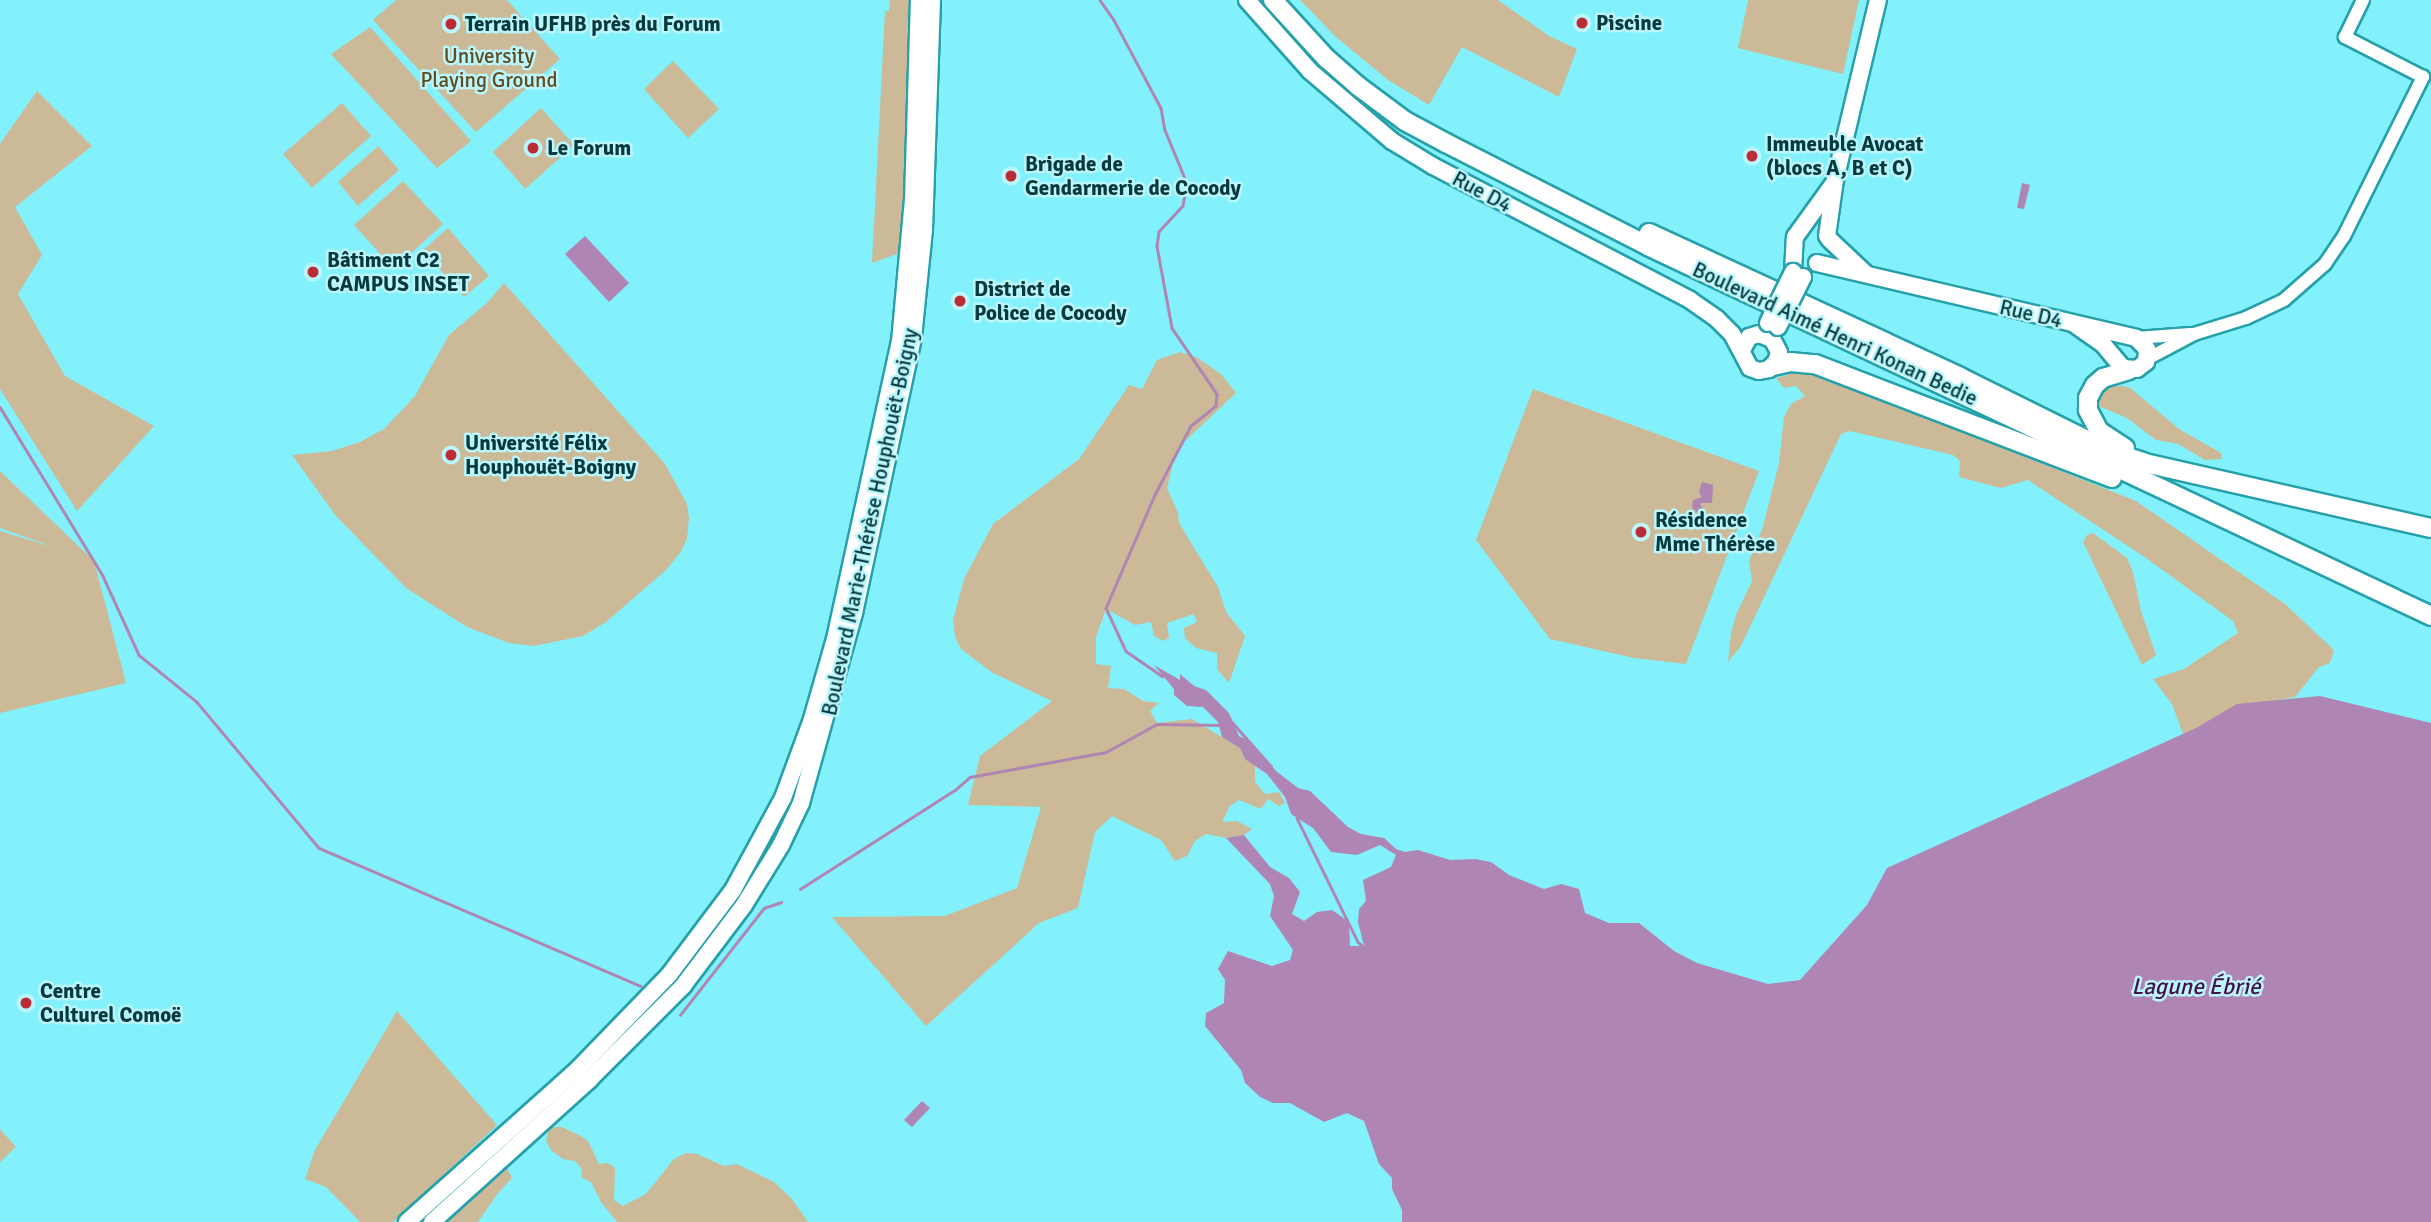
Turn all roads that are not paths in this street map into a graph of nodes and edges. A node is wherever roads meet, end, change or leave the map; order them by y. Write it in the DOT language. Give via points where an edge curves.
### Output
graph roads {
  1 [pos="919,0"];
  2 [pos="932,0"];
  3 [pos="1247,0"];
  4 [pos="1273,0"];
  5 [pos="1287,0"];
  6 [pos="1878,0"];
  7 [pos="2363,0"];
  8 [pos="1835,180"];
  9 [pos="1799,232"];
  10 [pos="1828,238"];
  11 [pos="1806,269"];
  12 [pos="1865,274"];
  13 [pos="2074,324"];
  14 [pos="1770,332"];
  15 [pos="2194,334"];
  16 [pos="2133,337"];
  17 [pos="1742,350"];
  18 [pos="2147,359"];
  19 [pos="2122,365"];
  20 [pos="1773,366"];
  21 [pos="2170,468"];
  22 [pos="2201,509"];
  23 [pos="2431,528"];
  24 [pos="2431,616"];
  25 [pos="407,1222"];
  26 [pos="432,1222"];
  1 -- 25 [label="main road, Boulevard Marie-Thérèse Houphouët-Boigny" via="913,200 900,342 835,639 783,798 714,919 643,1004 576,1071"];
  2 -- 26 [label="main road, Boulevard Marie-Thérèse Houphouët-Boigny" via="924,230 913,338 841,668 810,780 792,824 726,932 654,1018"];
  3 -- 17 [label="main road, Rue D4" via="1310,71 1392,141 1690,300 1717,319"];
  4 -- 22 [label="highway, Boulevard Aimé Henri Konan Bedie" via="1334,65 1405,121 1648,246"];
  5 -- 21 [label="highway, Boulevard Aimé Henri Konan Bedie" via="1364,78 1450,133 1652,235 1960,377 2073,435"];
  6 -- 8 [label="main road"];
  7 -- 15 [label="street" via="2345,37 2423,77 2344,236 2325,264 2299,289 2264,311"];
  8 -- 9 [label="main road"];
  8 -- 10 [label="main road"];
  9 -- 10 [label="main road" via="1816,228"];
  9 -- 11 [label="main road" via="1794,243 1796,255"];
  10 -- 11 [label="main road" via="1829,251"];
  10 -- 12 [label="main road"];
  11 -- 12 [label="main road, Rue D4"];
  11 -- 14 [label="main road, bridge"];
  12 -- 13 [label="main road, Rue D4"];
  13 -- 16 [label="main road, Rue D4"];
  13 -- 19 [label="main road, Rue D4" via="2097,339"];
  14 -- 17 [label="main road" via="1749,337"];
  14 -- 20 [label="main road" via="1779,352"];
  15 -- 16 [label="street"];
  15 -- 18 [label="street"];
  16 -- 18 [label="main road" via="2145,344"];
  16 -- 19 [label="main road" via="2119,342"];
  17 -- 20 [label="main road, Rue D4" via="1746,364 1754,370"];
  18 -- 19 [label="main road" via="2142,367"];
  19 -- 21 [label="highway" via="2095,385 2088,398 2092,421 2118,444"];
  20 -- 22 [label="highway" via="1815,364"];
  21 -- 23 [label="highway, Boulevard Aimé Henri Konan Bedie"];
  22 -- 24 [label="highway, Boulevard Aimé Henri Konan Bedie"];
}
